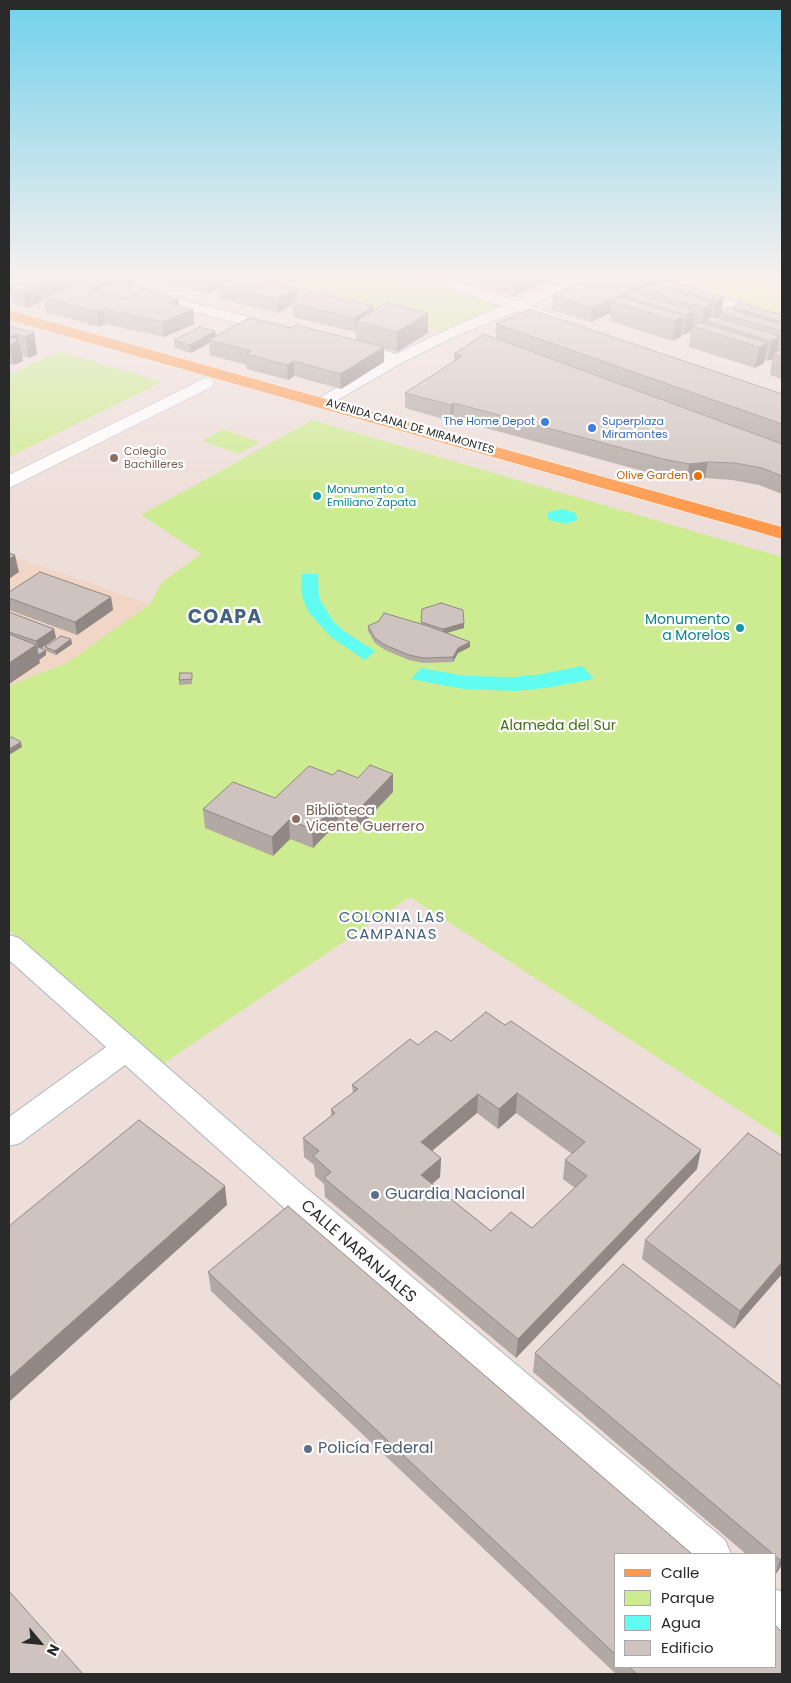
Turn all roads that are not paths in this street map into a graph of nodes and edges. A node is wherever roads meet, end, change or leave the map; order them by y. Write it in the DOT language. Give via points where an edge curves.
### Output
graph roads {
  1 [pos="96,353"];
  2 [pos="144,353"];
  3 [pos="372,353"];
  4 [pos="411,353"];
  5 [pos="398,359"];
  6 [pos="186,378"];
  7 [pos="205,383"];
  8 [pos="323,402"];
  9 [pos="9,466"];
  10 [pos="9,482"];
  11 [pos="782,533"];
  12 [pos="782,547"];
  13 [pos="9,945"];
  14 [pos="126,1048"];
  15 [pos="9,1134"];
  16 [pos="710,1553"];
  1 -- 6 [label="main road, AVENIDA CANAL DE MIRAMONTES"];
  2 -- 8 [label="main road, AVENIDA CANAL DE MIRAMONTES"];
  3 -- 5 [label="street"];
  4 -- 5 [label="street"];
  5 -- 8 [label="street"];
  6 -- 7 [label="main road, AVENIDA CANAL DE MIRAMONTES"];
  6 -- 9 [label="street"];
  7 -- 10 [label="street"];
  7 -- 12 [label="main road, AVENIDA CANAL DE MIRAMONTES"];
  8 -- 11 [label="main road, AVENIDA CANAL DE MIRAMONTES"];
  13 -- 14 [label="street, CALLE NARANJALES"];
  14 -- 15 [label="street"];
  14 -- 16 [label="street, CALLE NARANJALES" via="294,1198"];
}
